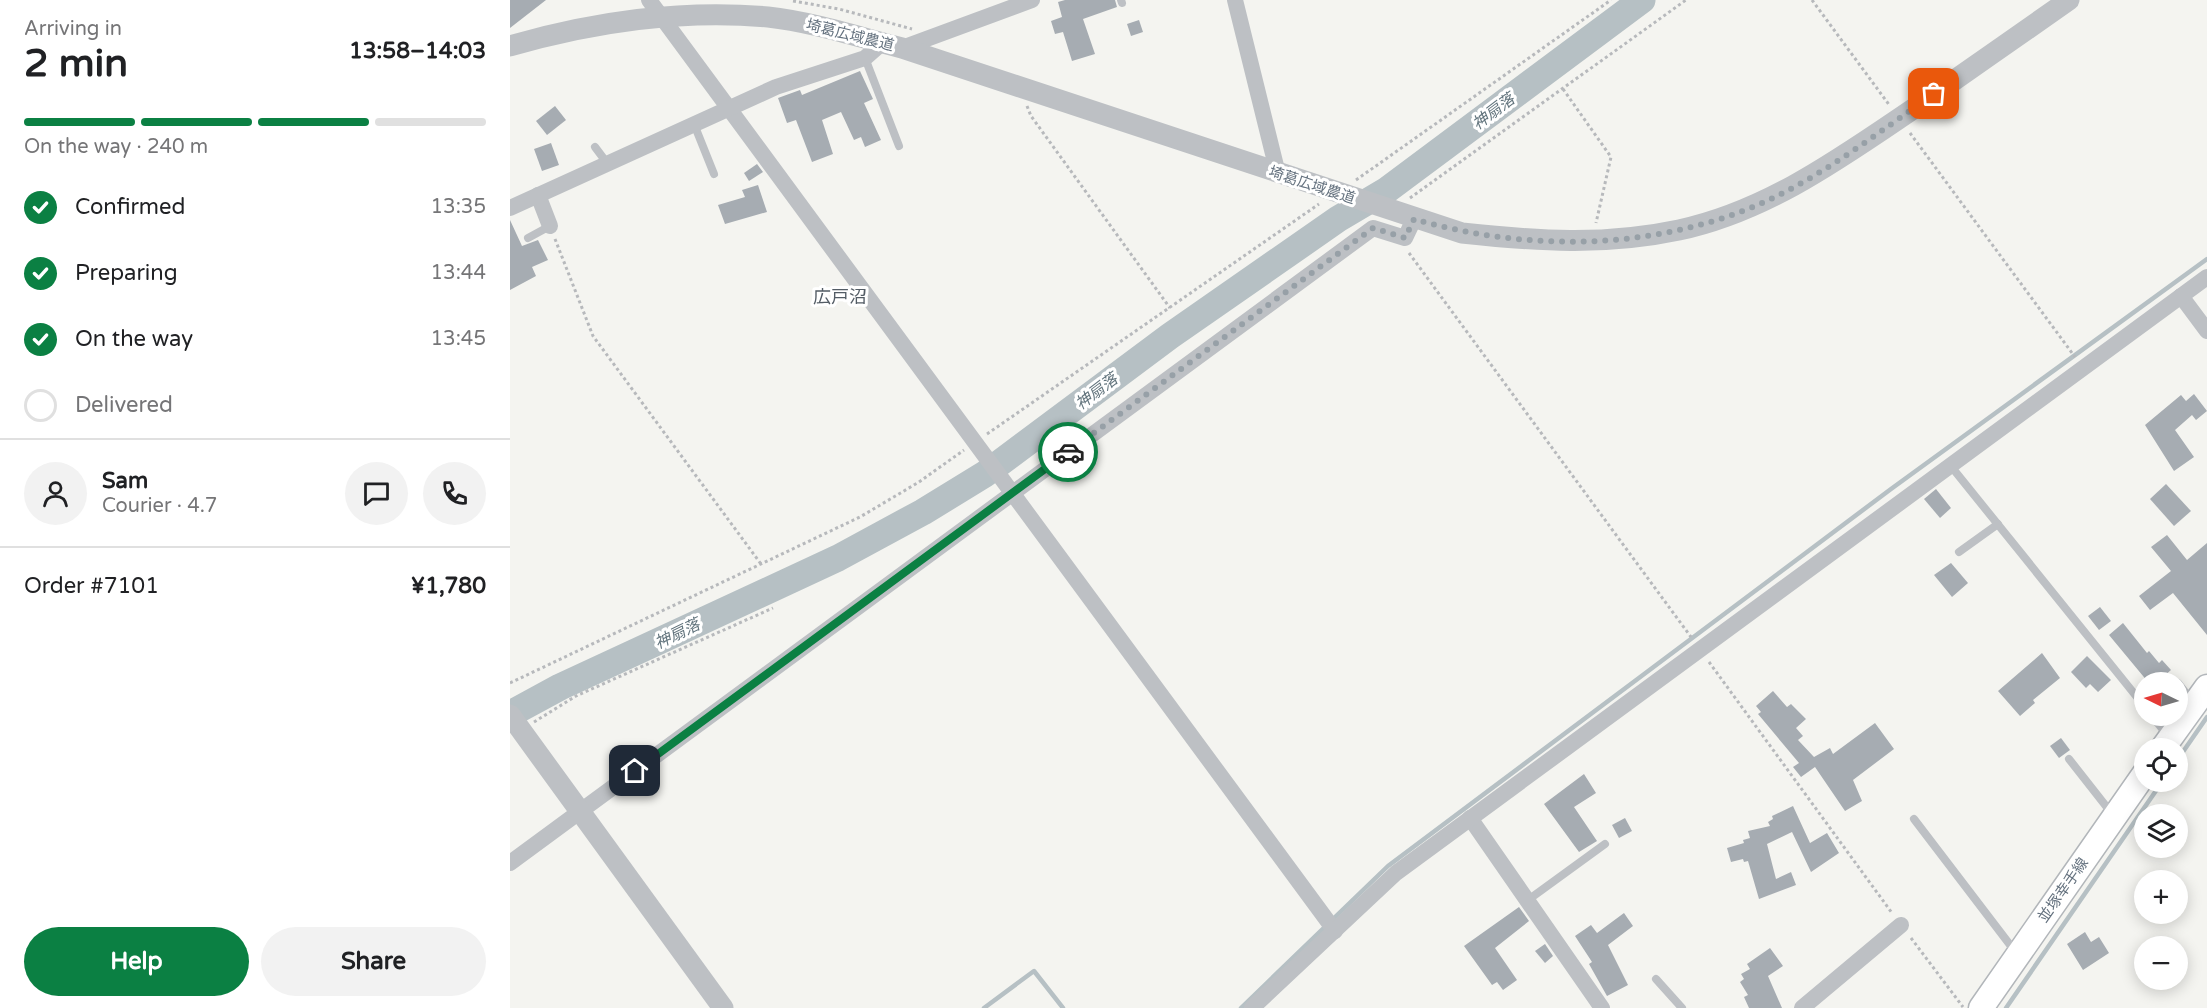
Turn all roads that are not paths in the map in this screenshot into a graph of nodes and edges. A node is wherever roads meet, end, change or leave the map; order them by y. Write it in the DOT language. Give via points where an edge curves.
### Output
graph roads {
  1 [pos="649,0"];
  2 [pos="1032,0"];
  3 [pos="1235,0"];
  4 [pos="2069,0"];
  5 [pos="663,19"];
  6 [pos="882,43"];
  7 [pos="510,46"];
  8 [pos="902,48"];
  9 [pos="865,58"];
  10 [pos="729,108"];
  11 [pos="694,124"];
  12 [pos="899,146"];
  13 [pos="595,147"];
  14 [pos="607,163"];
  15 [pos="714,174"];
  16 [pos="1278,174"];
  17 [pos="538,195"];
  18 [pos="510,208"];
  19 [pos="550,226"];
  20 [pos="1409,229"];
  21 [pos="528,238"];
  22 [pos="2207,277"];
  23 [pos="2181,296"];
  24 [pos="2207,331"];
  25 [pos="1950,465"];
  26 [pos="1011,494"];
  27 [pos="1998,524"];
  28 [pos="1959,552"];
  29 [pos="2188,688"];
  30 [pos="2134,693"];
  31 [pos="2201,696"];
  32 [pos="515,723"];
  33 [pos="2170,738"];
  34 [pos="2069,759"];
  35 [pos="2134,788"];
  36 [pos="579,813"];
  37 [pos="2114,816"];
  38 [pos="1470,818"];
  39 [pos="1914,819"];
  40 [pos="1605,844"];
  41 [pos="510,863"];
  42 [pos="1528,900"];
  43 [pos="1901,925"];
  44 [pos="1335,931"];
  45 [pos="2018,956"];
  46 [pos="1656,979"];
  47 [pos="723,1008"];
  48 [pos="1252,1008"];
  49 [pos="1602,1008"];
  50 [pos="1682,1008"];
  51 [pos="1802,1008"];
  52 [pos="1981,1008"];
  1 -- 5 [label="street"];
  2 -- 8 [label="street"];
  3 -- 16 [label="street"];
  4 -- 20 [label="street, 埼葛広域農道" via="1828,167 1753,207 1680,230 1592,242 1539,242"];
  5 -- 6 [label="street, 埼葛広域農道" via="770,17"];
  5 -- 7 [label="street, 埼葛広域農道" via="608,24"];
  5 -- 10 [label="street"];
  6 -- 8 [label="street, 埼葛広域農道"];
  6 -- 9 [label="street"];
  8 -- 16 [label="street, 埼葛広域農道"];
  9 -- 10 [label="street" via="776,87"];
  9 -- 12 [label="lane"];
  10 -- 11 [label="street"];
  10 -- 26 [label="street"];
  11 -- 14 [label="street"];
  11 -- 15 [label="lane"];
  13 -- 14 [label="lane"];
  14 -- 17 [label="street"];
  16 -- 20 [label="street, 埼葛広域農道" via="1391,212"];
  17 -- 18 [label="street"];
  17 -- 19 [label="street"];
  19 -- 21 [label="lane"];
  20 -- 26 [label="street" via="1373,228"];
  22 -- 23 [label="street"];
  23 -- 24 [label="street"];
  23 -- 25 [label="street"];
  25 -- 27 [label="lane"];
  25 -- 38 [label="street"];
  26 -- 36 [label="street"];
  26 -- 44 [label="street"];
  27 -- 28 [label="lane"];
  27 -- 30 [label="lane"];
  29 -- 31 [label="lane"];
  31 -- 33 [label="main road"];
  32 -- 36 [label="street"];
  34 -- 37 [label="lane"];
  35 -- 37 [label="main road, 並塚幸手線"];
  36 -- 41 [label="street"];
  36 -- 47 [label="street"];
  37 -- 45 [label="main road, 並塚幸手線"];
  38 -- 42 [label="street"];
  38 -- 44 [label="street" via="1396,873"];
  39 -- 45 [label="lane"];
  40 -- 42 [label="lane"];
  42 -- 49 [label="street"];
  43 -- 51 [label="street"];
  44 -- 48 [label="street"];
  45 -- 52 [label="main road, 並塚幸手線"];
  46 -- 50 [label="lane"];
}
